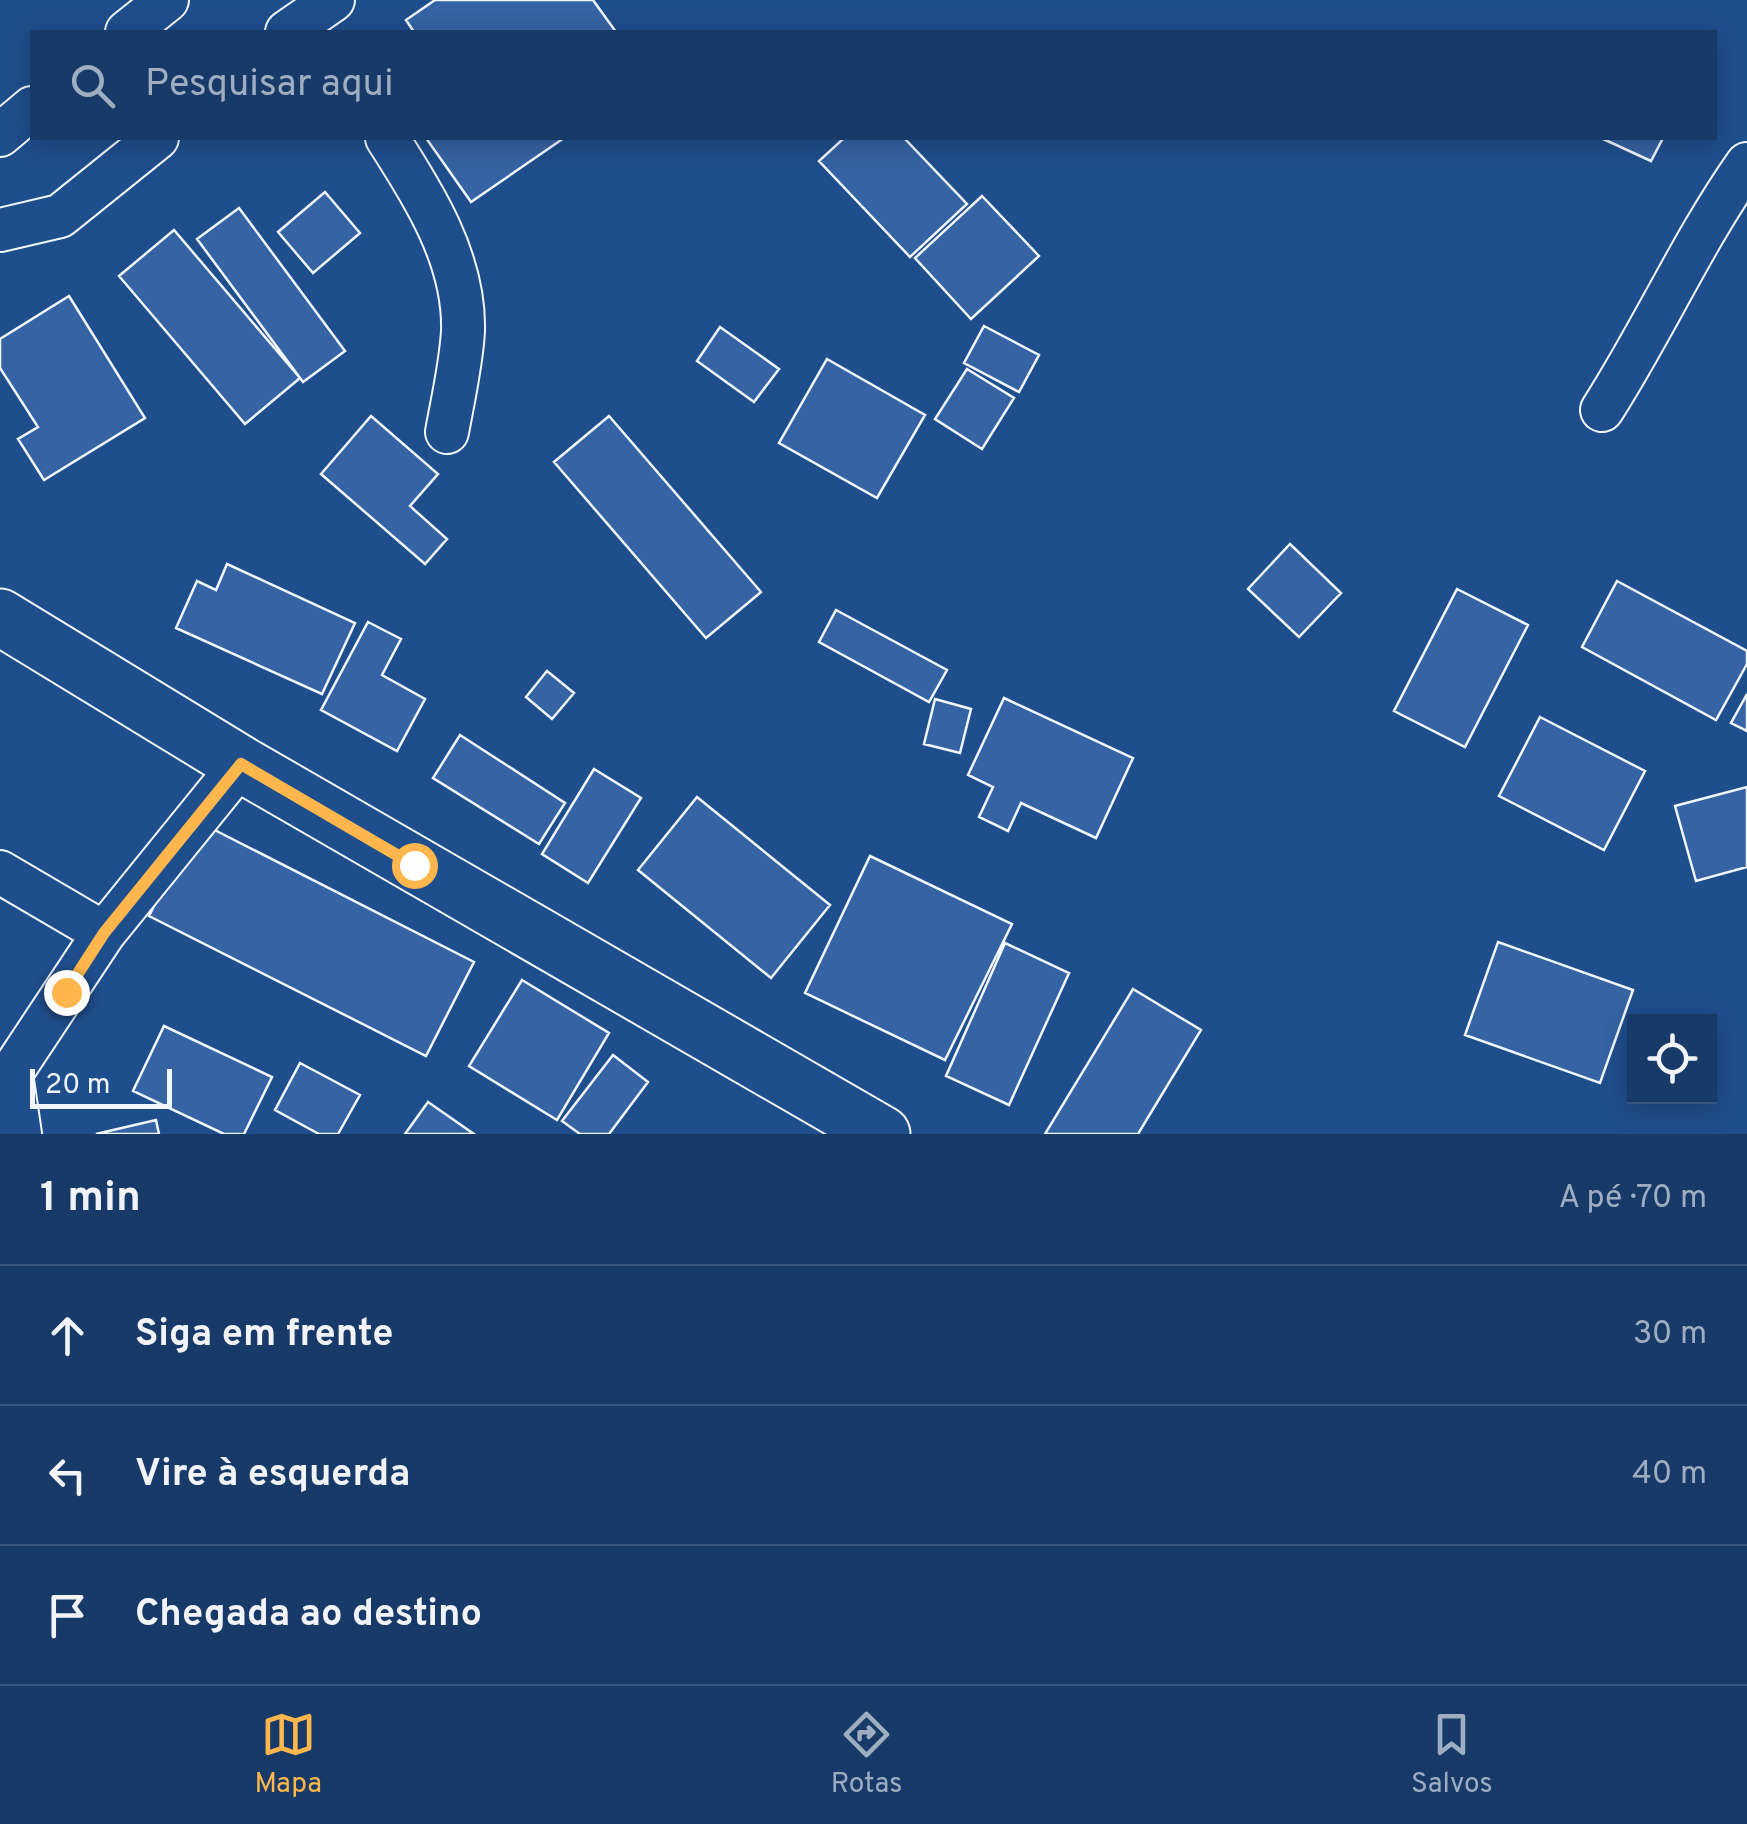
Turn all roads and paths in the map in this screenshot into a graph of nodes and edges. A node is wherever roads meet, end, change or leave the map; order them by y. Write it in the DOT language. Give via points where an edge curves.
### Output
graph roads {
  1 [pos="167,0"];
  2 [pos="333,0"];
  3 [pos="130,30"];
  4 [pos="295,30"];
  5 [pos="30,110"];
  6 [pos="0,134"];
  7 [pos="155,140"];
  8 [pos="388,140"];
  9 [pos="1747,164"];
  10 [pos="0,230"];
  11 [pos="1602,410"];
  12 [pos="447,432"];
  13 [pos="0,617"];
  14 [pos="241,764"];
  15 [pos="0,872"];
  16 [pos="104,933"];
  17 [pos="6,1082"];
  18 [pos="822,1120"];
  19 [pos="20,1134"];
  20 [pos="882,1134"];
  1 -- 3 [label="street"];
  2 -- 4 [label="street"];
  5 -- 6 [label="street"];
  7 -- 10 [label="street" via="60,216"];
  8 -- 12 [label="street" via="428,202 459,294 463,328"];
  9 -- 11 [label="street" via="1705,224"];
  13 -- 14 [label="main road"];
  14 -- 16 [label="street"];
  14 -- 18 [label="main road"];
  15 -- 16 [label="street"];
  16 -- 17 [label="street"];
  17 -- 19 [label="street"];
  18 -- 20 [label="main road"];
}
